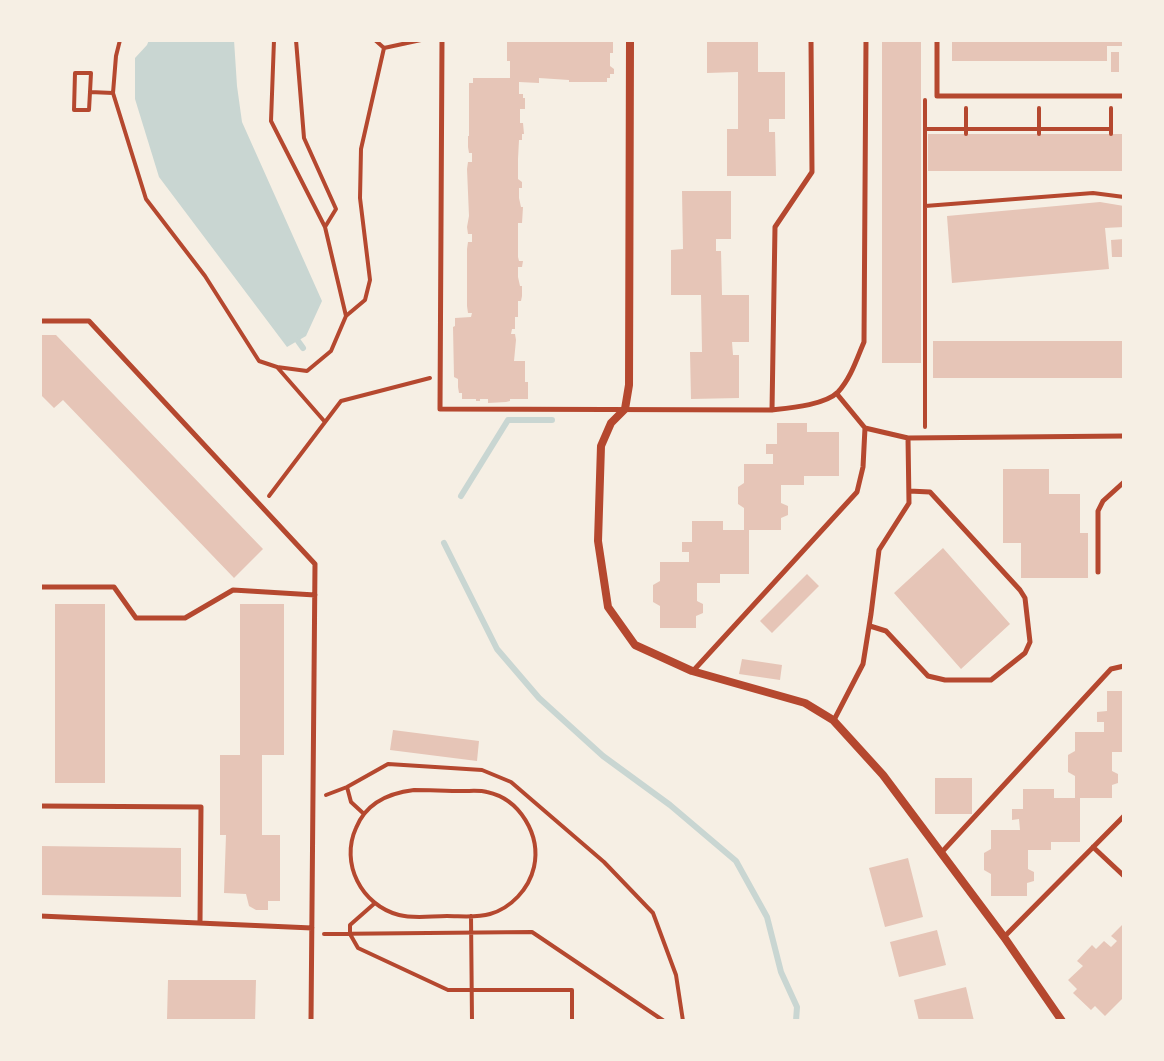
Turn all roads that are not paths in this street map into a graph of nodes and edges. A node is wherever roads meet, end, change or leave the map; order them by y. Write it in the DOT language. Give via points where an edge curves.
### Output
graph roads {
  1 [pos="442,40"];
  2 [pos="630,40"];
  3 [pos="811,40"];
  4 [pos="866,40"];
  5 [pos="937,40"];
  6 [pos="1124,96"];
  7 [pos="40,321"];
  8 [pos="837,394"];
  9 [pos="625,409"];
  10 [pos="772,410"];
  11 [pos="865,428"];
  12 [pos="1124,436"];
  13 [pos="908,438"];
  14 [pos="1124,482"];
  15 [pos="909,491"];
  16 [pos="1098,572"];
  17 [pos="40,587"];
  18 [pos="315,595"];
  19 [pos="870,626"];
  20 [pos="1124,666"];
  21 [pos="692,671"];
  22 [pos="833,720"];
  23 [pos="40,806"];
  24 [pos="1124,816"];
  25 [pos="1093,847"];
  26 [pos="941,853"];
  27 [pos="1124,876"];
  28 [pos="40,916"];
  29 [pos="200,922"];
  30 [pos="312,928"];
  31 [pos="1004,937"];
  32 [pos="311,1021"];
  33 [pos="1062,1021"];
  1 -- 9 [label="lane" via="440,409"];
  2 -- 9 [label="street"];
  3 -- 10 [label="lane" via="812,172 775,227"];
  4 -- 8 [label="lane" via="864,342"];
  5 -- 6 [label="lane" via="937,96"];
  7 -- 18 [label="lane" via="89,321 315,564"];
  8 -- 10 [label="lane" via="807,406"];
  8 -- 11 [label="lane"];
  9 -- 10 [label="lane"];
  9 -- 21 [label="street" via="611,423 601,446 598,541 608,607 635,645"];
  11 -- 13 [label="lane"];
  11 -- 21 [label="lane" via="857,492"];
  12 -- 13 [label="lane"];
  13 -- 15 [label="lane"];
  14 -- 16 [label="lane" via="1098,511"];
  15 -- 19 [label="lane" via="909,503 879,550"];
  15 -- 19 [label="lane" via="930,492 1020,590 1030,642 1025,653 991,680 945,680 928,676 886,631"];
  17 -- 18 [label="lane" via="114,587 136,618 185,618 233,590"];
  18 -- 30 [label="lane"];
  19 -- 22 [label="lane" via="863,664"];
  20 -- 26 [label="lane" via="1111,669"];
  21 -- 22 [label="street" via="805,703"];
  22 -- 26 [label="street" via="883,775"];
  23 -- 29 [label="lane" via="201,807"];
  24 -- 25 [label="lane"];
  25 -- 27 [label="lane"];
  25 -- 31 [label="lane"];
  26 -- 31 [label="street"];
  28 -- 29 [label="lane"];
  29 -- 30 [label="lane"];
  30 -- 32 [label="lane"];
  31 -- 33 [label="street"];
}
